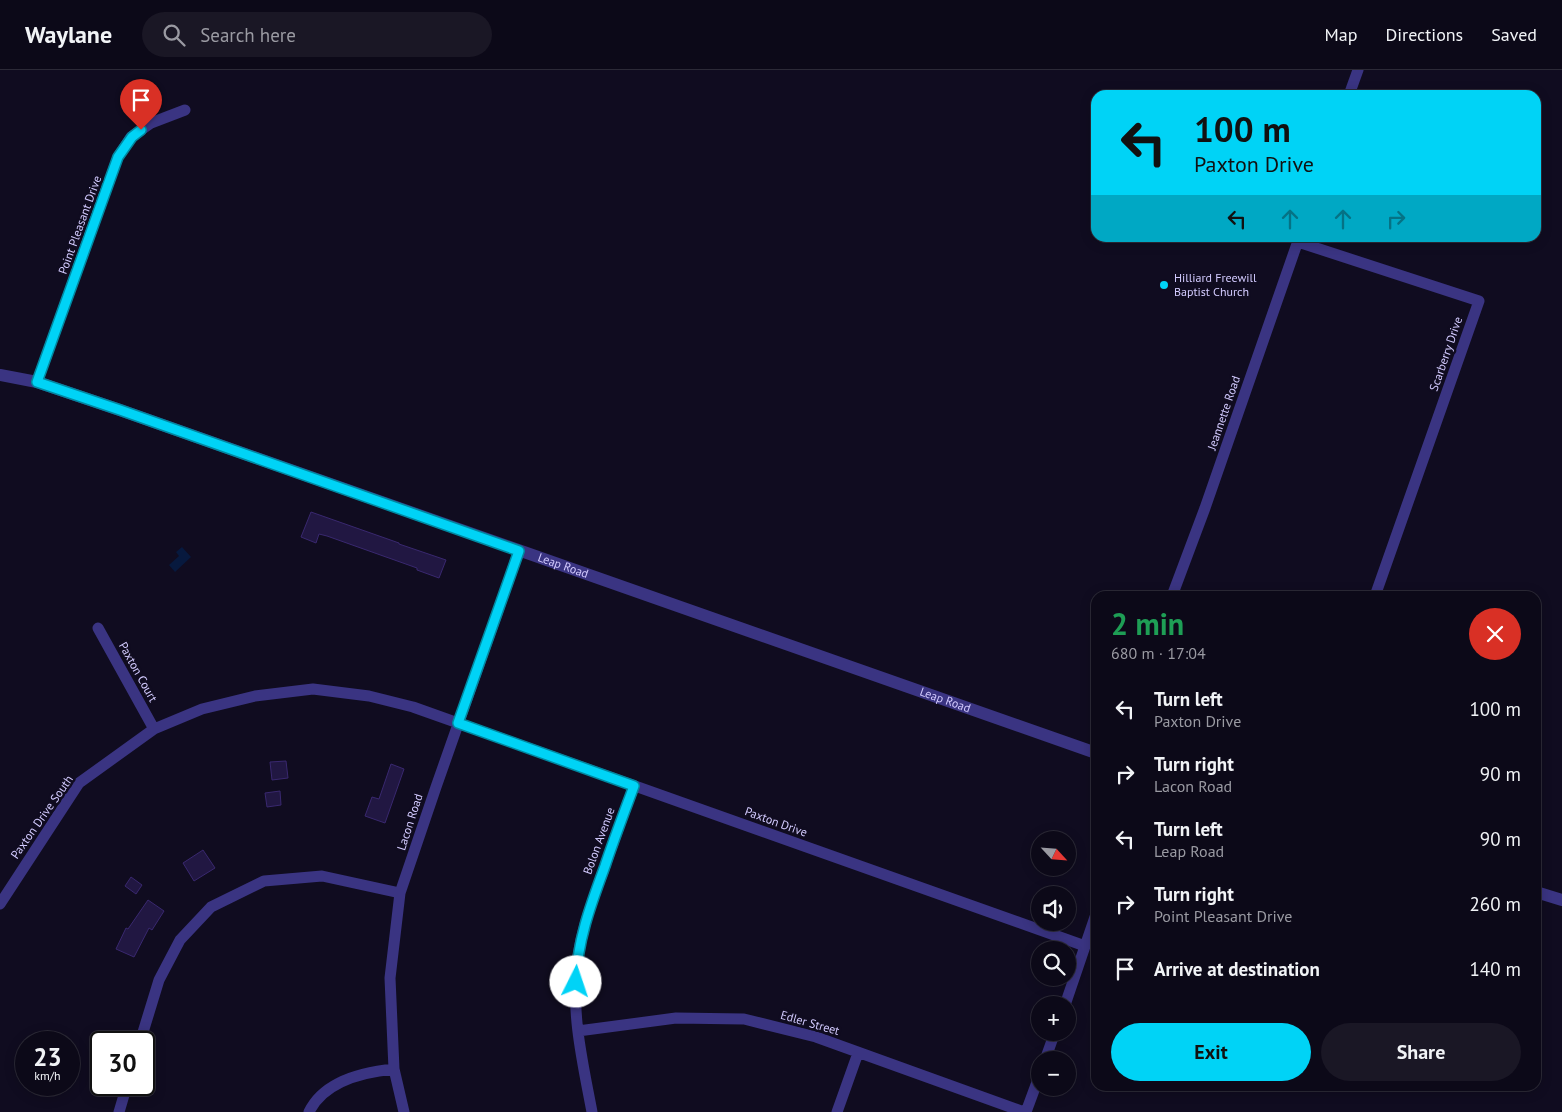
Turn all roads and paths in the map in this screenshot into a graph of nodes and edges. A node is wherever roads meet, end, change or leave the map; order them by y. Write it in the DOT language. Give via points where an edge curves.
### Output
graph roads {
  1 [pos="1358,70"];
  2 [pos="1351,90"];
  3 [pos="185,110"];
  4 [pos="1297,242"];
  5 [pos="1304,242"];
  6 [pos="0,376"];
  7 [pos="37,382"];
  8 [pos="519,551"];
  9 [pos="1174,591"];
  10 [pos="1377,591"];
  11 [pos="98,628"];
  12 [pos="458,723"];
  13 [pos="154,729"];
  14 [pos="1091,751"];
  15 [pos="634,786"];
  16 [pos="400,893"];
  17 [pos="1541,894"];
  18 [pos="1562,900"];
  19 [pos="0,904"];
  20 [pos="1091,929"];
  21 [pos="1085,946"];
  22 [pos="1068,996"];
  23 [pos="143,1031"];
  24 [pos="578,1031"];
  25 [pos="858,1053"];
  26 [pos="394,1069"];
  27 [pos="124,1096"];
  28 [pos="1031,1096"];
  29 [pos="119,1112"];
  30 [pos="309,1112"];
  31 [pos="404,1112"];
  32 [pos="592,1112"];
  33 [pos="837,1112"];
  34 [pos="1025,1112"];
  1 -- 2 [label="street"];
  3 -- 7 [label="street, Point Pleasant Drive" via="145,127 132,137 118,157"];
  4 -- 9 [label="street, Jeannette Road"];
  5 -- 10 [label="street, Scarberry Drive" via="1479,301"];
  6 -- 7 [label="street, Leap Road"];
  7 -- 8 [label="street, Leap Road"];
  8 -- 12 [label="street, Lacon Road"];
  8 -- 14 [label="street, Leap Road"];
  11 -- 13 [label="street, Paxton Court"];
  12 -- 13 [label="street, Paxton Drive South" via="369,696 313,689 255,696 210,707"];
  12 -- 15 [label="street, Paxton Drive"];
  12 -- 16 [label="street, Lacon Road"];
  13 -- 19 [label="street, Paxton Drive South" via="79,783"];
  15 -- 21 [label="street, Paxton Drive"];
  15 -- 24 [label="street, Bolon Avenue" via="582,935 577,965"];
  16 -- 23 [label="street" via="322,876 264,881 211,907 180,940 159,980"];
  16 -- 26 [label="street, Lacon Road" via="390,978"];
  17 -- 18 [label="street"];
  20 -- 21 [label="street"];
  21 -- 22 [label="street"];
  24 -- 25 [label="street, Edler Street" via="676,1018 744,1019 816,1037"];
  24 -- 32 [label="street, Bolon Avenue"];
  25 -- 33 [label="street"];
  25 -- 34 [label="street, Edler Street"];
  26 -- 30 [label="street" via="351,1078 334,1086"];
  26 -- 31 [label="street, Lacon Road"];
  27 -- 29 [label="street"];
  28 -- 34 [label="street"];
}
